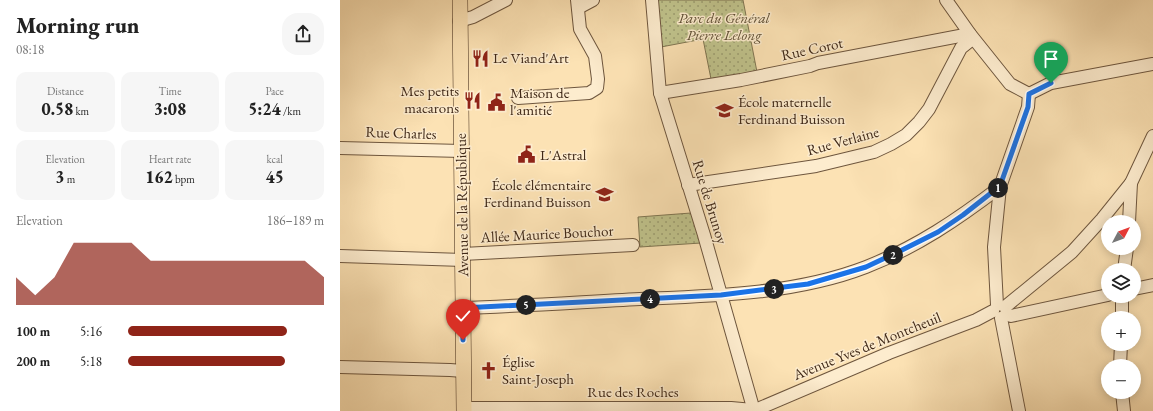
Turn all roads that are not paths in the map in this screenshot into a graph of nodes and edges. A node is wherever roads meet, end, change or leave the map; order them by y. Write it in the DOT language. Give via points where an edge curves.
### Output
graph roads {
  1 [pos="460,0"];
  2 [pos="506,0"];
  3 [pos="593,0"];
  4 [pos="652,0"];
  5 [pos="946,0"];
  6 [pos="578,4"];
  7 [pos="460,21"];
  8 [pos="970,34"];
  9 [pos="953,37"];
  10 [pos="961,48"];
  11 [pos="1153,64"];
  12 [pos="660,93"];
  13 [pos="1029,94"];
  14 [pos="518,98"];
  15 [pos="1153,136"];
  16 [pos="340,148"];
  17 [pos="462,151"];
  18 [pos="1130,183"];
  19 [pos="688,185"];
  20 [pos="1000,186"];
  21 [pos="1129,215"];
  22 [pos="633,245"];
  23 [pos="340,256"];
  24 [pos="463,257"];
  25 [pos="1153,285"];
  26 [pos="1141,288"];
  27 [pos="721,295"];
  28 [pos="1101,297"];
  29 [pos="462,308"];
  30 [pos="1000,311"];
  31 [pos="340,367"];
  32 [pos="463,371"];
  33 [pos="1123,399"];
  34 [pos="464,410"];
  35 [pos="753,411"];
  36 [pos="1019,411"];
  37 [pos="1124,411"];
  1 -- 7 [label="main road, Avenue de la République"];
  2 -- 7 [label="street"];
  3 -- 6 [label="street"];
  4 -- 12 [label="street, Rue de Brunoy"];
  5 -- 8 [label="street"];
  6 -- 14 [label="street" via="580,29 595,56 597,88 589,93"];
  7 -- 17 [label="main road, Avenue de la République"];
  8 -- 9 [label="street, Rue Corot"];
  8 -- 10 [label="street, Rue Verlaine" via="971,40"];
  8 -- 13 [label="street" via="1010,84"];
  9 -- 10 [label="street"];
  9 -- 12 [label="street, Rue Corot" via="741,80"];
  10 -- 19 [label="street, Rue Verlaine" via="929,109 906,135 891,144 874,152 816,166"];
  11 -- 13 [label="street" via="1051,83"];
  12 -- 19 [label="street, Rue de Brunoy"];
  13 -- 20 [label="street" via="1028,107"];
  15 -- 18 [label="street"];
  16 -- 17 [label="street, Rue Charles"];
  17 -- 24 [label="main road, Avenue de la République"];
  18 -- 21 [label="street"];
  18 -- 30 [label="street" via="1072,252"];
  19 -- 27 [label="street, Rue de Brunoy"];
  20 -- 27 [label="street" via="938,232 866,267 808,284"];
  20 -- 30 [label="street" via="994,247"];
  22 -- 24 [label="street, Allée Maurice Bouchor"];
  23 -- 24 [label="street, Allée Maurice Bouchor"];
  24 -- 29 [label="main road, Avenue de la République"];
  25 -- 26 [label="street"];
  27 -- 29 [label="street"];
  27 -- 35 [label="street, Rue de Brunoy"];
  28 -- 30 [label="street" via="1011,316"];
  29 -- 32 [label="main road, Avenue de la République"];
  30 -- 35 [label="street, Avenue Yves de Montcheuil" via="889,353"];
  30 -- 36 [label="street"];
  31 -- 32 [label="street"];
  32 -- 34 [label="main road, Avenue de la République"];
  33 -- 37 [label="street"];
  34 -- 35 [label="street, Rue des Roches" via="731,408"];
}
